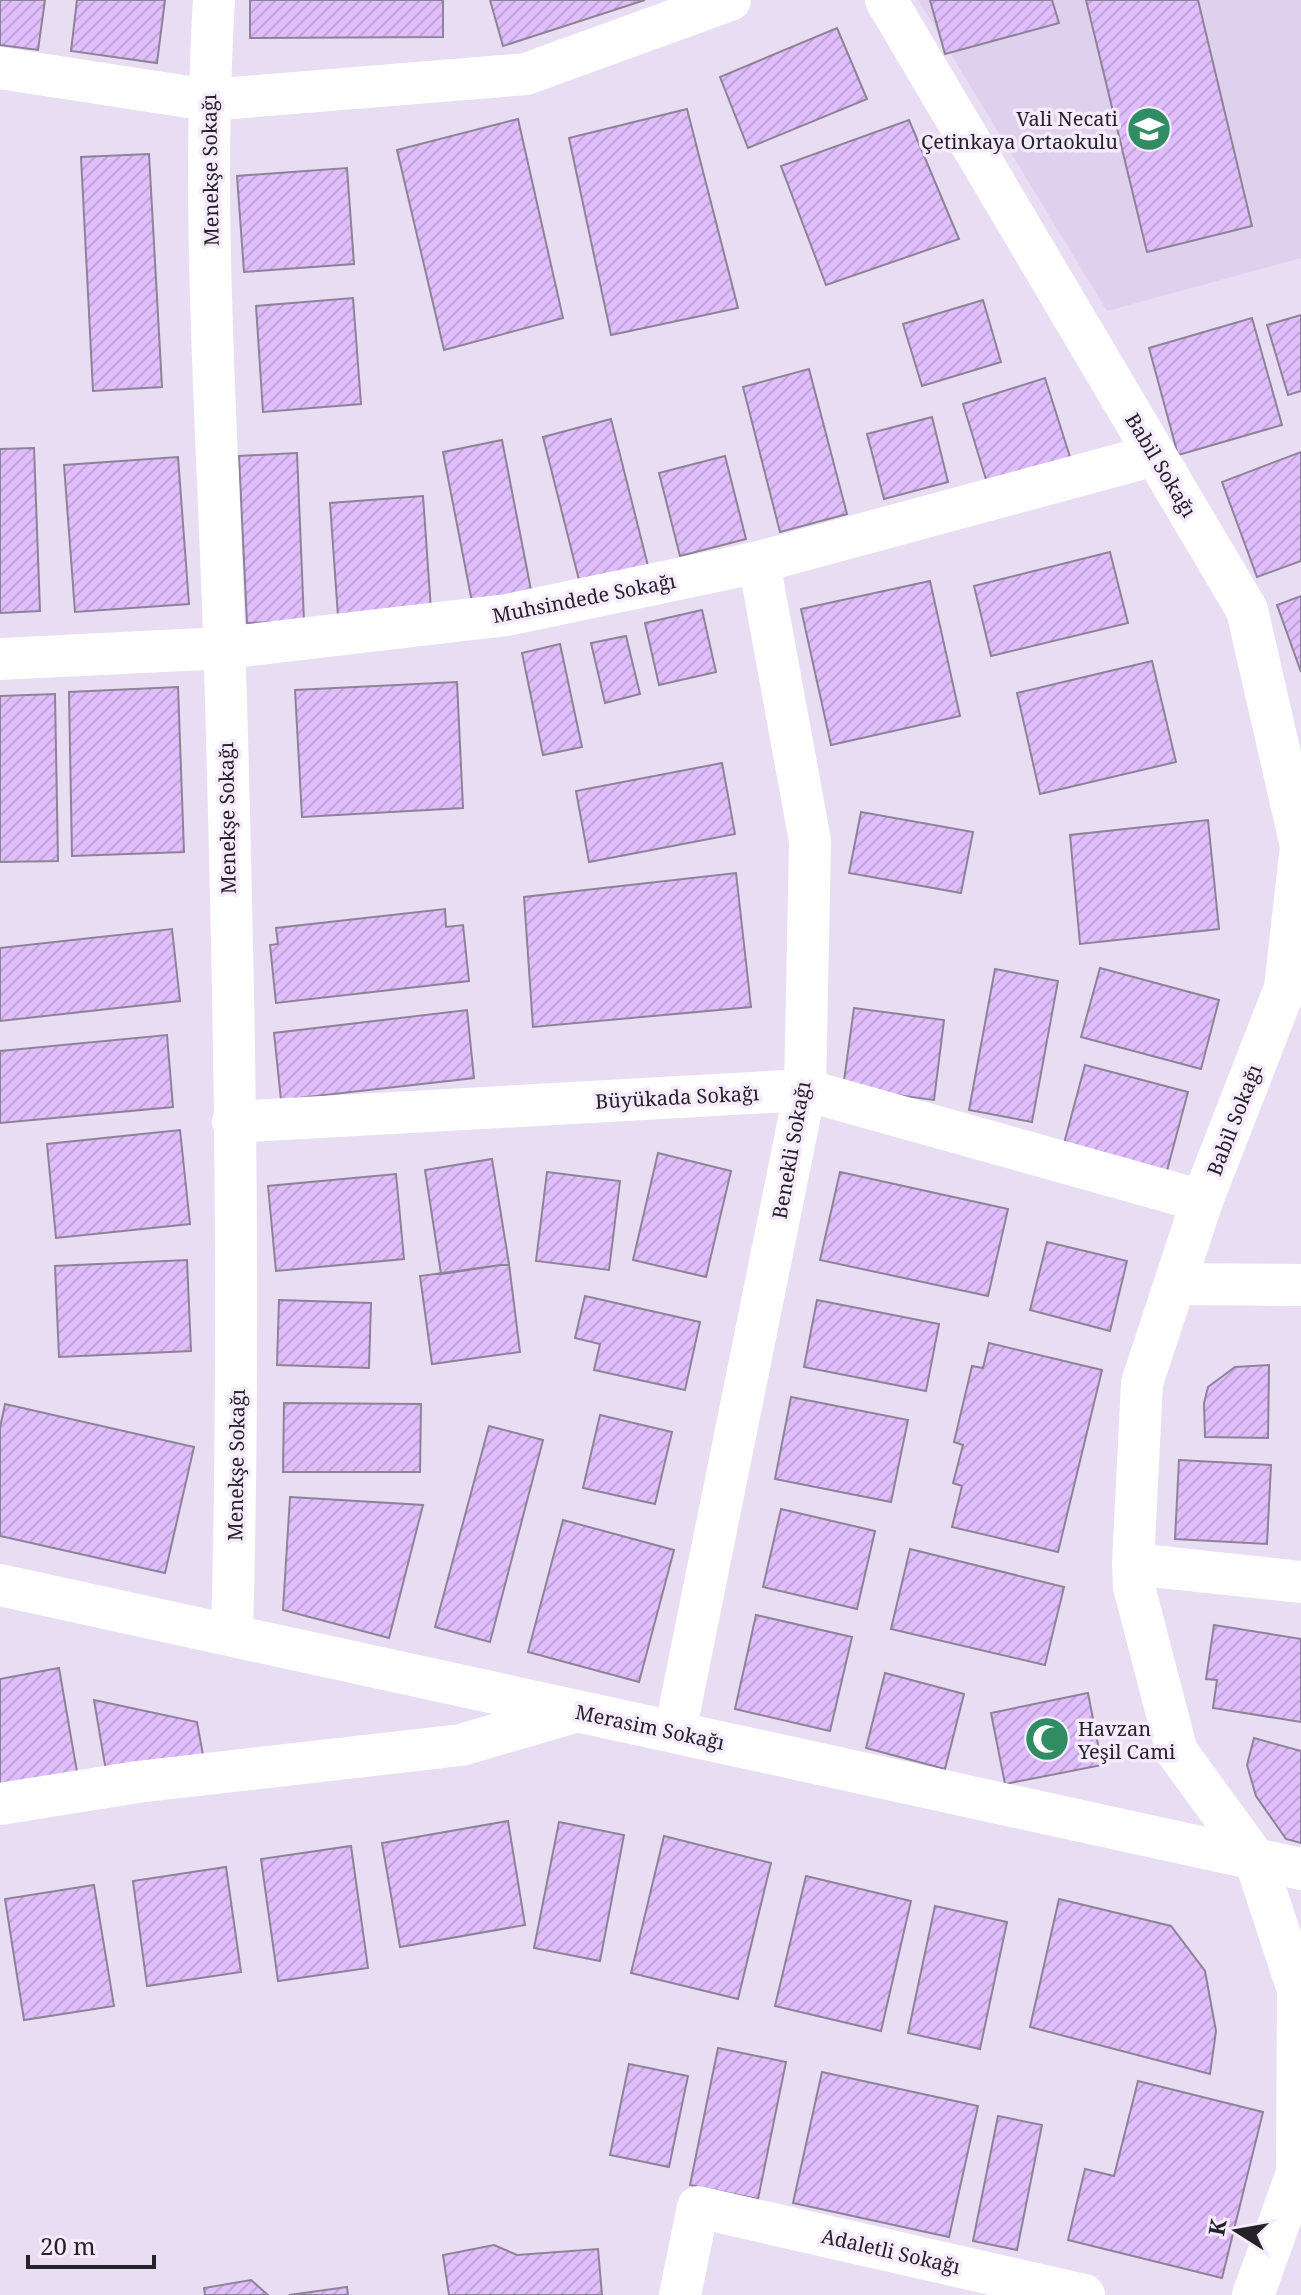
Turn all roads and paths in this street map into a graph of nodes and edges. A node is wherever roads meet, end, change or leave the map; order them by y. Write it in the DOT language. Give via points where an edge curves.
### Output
graph roads {
  1 [pos="214,0"];
  2 [pos="730,0"];
  3 [pos="886,0"];
  4 [pos="0,68"];
  5 [pos="208,100"];
  6 [pos="1155,455"];
  7 [pos="759,562"];
  8 [pos="224,648"];
  9 [pos="0,659"];
  10 [pos="805,1090"];
  11 [pos="233,1122"];
  12 [pos="1202,1201"];
  13 [pos="1175,1284"];
  14 [pos="1301,1285"];
  15 [pos="1133,1564"];
  16 [pos="1301,1582"];
  17 [pos="0,1585"];
  18 [pos="232,1635"];
  19 [pos="578,1711"];
  20 [pos="675,1732"];
  21 [pos="0,1804"];
  22 [pos="1255,1859"];
  23 [pos="1301,1869"];
  24 [pos="680,2295"];
  25 [pos="1084,2295"];
  26 [pos="1253,2295"];
  1 -- 5 [label="street, Menekşe Sokağı"];
  2 -- 5 [label="street" via="526,74"];
  3 -- 6 [label="street, Babil Sokağı"];
  4 -- 5 [label="street"];
  5 -- 8 [label="street, Menekşe Sokağı"];
  6 -- 7 [label="street, Muhsindede Sokağı"];
  6 -- 12 [label="street, Babil Sokağı" via="1247,610 1301,846 1285,988"];
  7 -- 8 [label="street, Muhsindede Sokağı" via="507,615"];
  7 -- 10 [label="street, Benekli Sokağı" via="810,841"];
  8 -- 9 [label="street, Muhsindede Sokağı"];
  8 -- 11 [label="street, Menekşe Sokağı"];
  10 -- 11 [label="street, Büyükada Sokağı"];
  10 -- 12 [label="street, Büyükada Sokağı"];
  10 -- 20 [label="street, Benekli Sokağı"];
  11 -- 18 [label="street, Menekşe Sokağı" via="238,1397"];
  12 -- 13 [label="street, Babil Sokağı"];
  13 -- 14 [label="street"];
  13 -- 15 [label="street, Babil Sokağı" via="1142,1383"];
  15 -- 16 [label="street"];
  15 -- 22 [label="street, Babil Sokağı" via="1134,1587 1177,1752"];
  17 -- 18 [label="street, Merasim Sokağı"];
  18 -- 19 [label="street, Merasim Sokağı"];
  19 -- 20 [label="street, Merasim Sokağı"];
  19 -- 21 [label="street" via="461,1745 137,1782"];
  20 -- 22 [label="street, Merasim Sokağı"];
  22 -- 23 [label="street, Merasim Sokağı"];
  22 -- 26 [label="street, Babil Sokağı" via="1298,1990 1297,2173"];
  24 -- 25 [label="street, Adaletli Sokağı" via="698,2207"];
}
